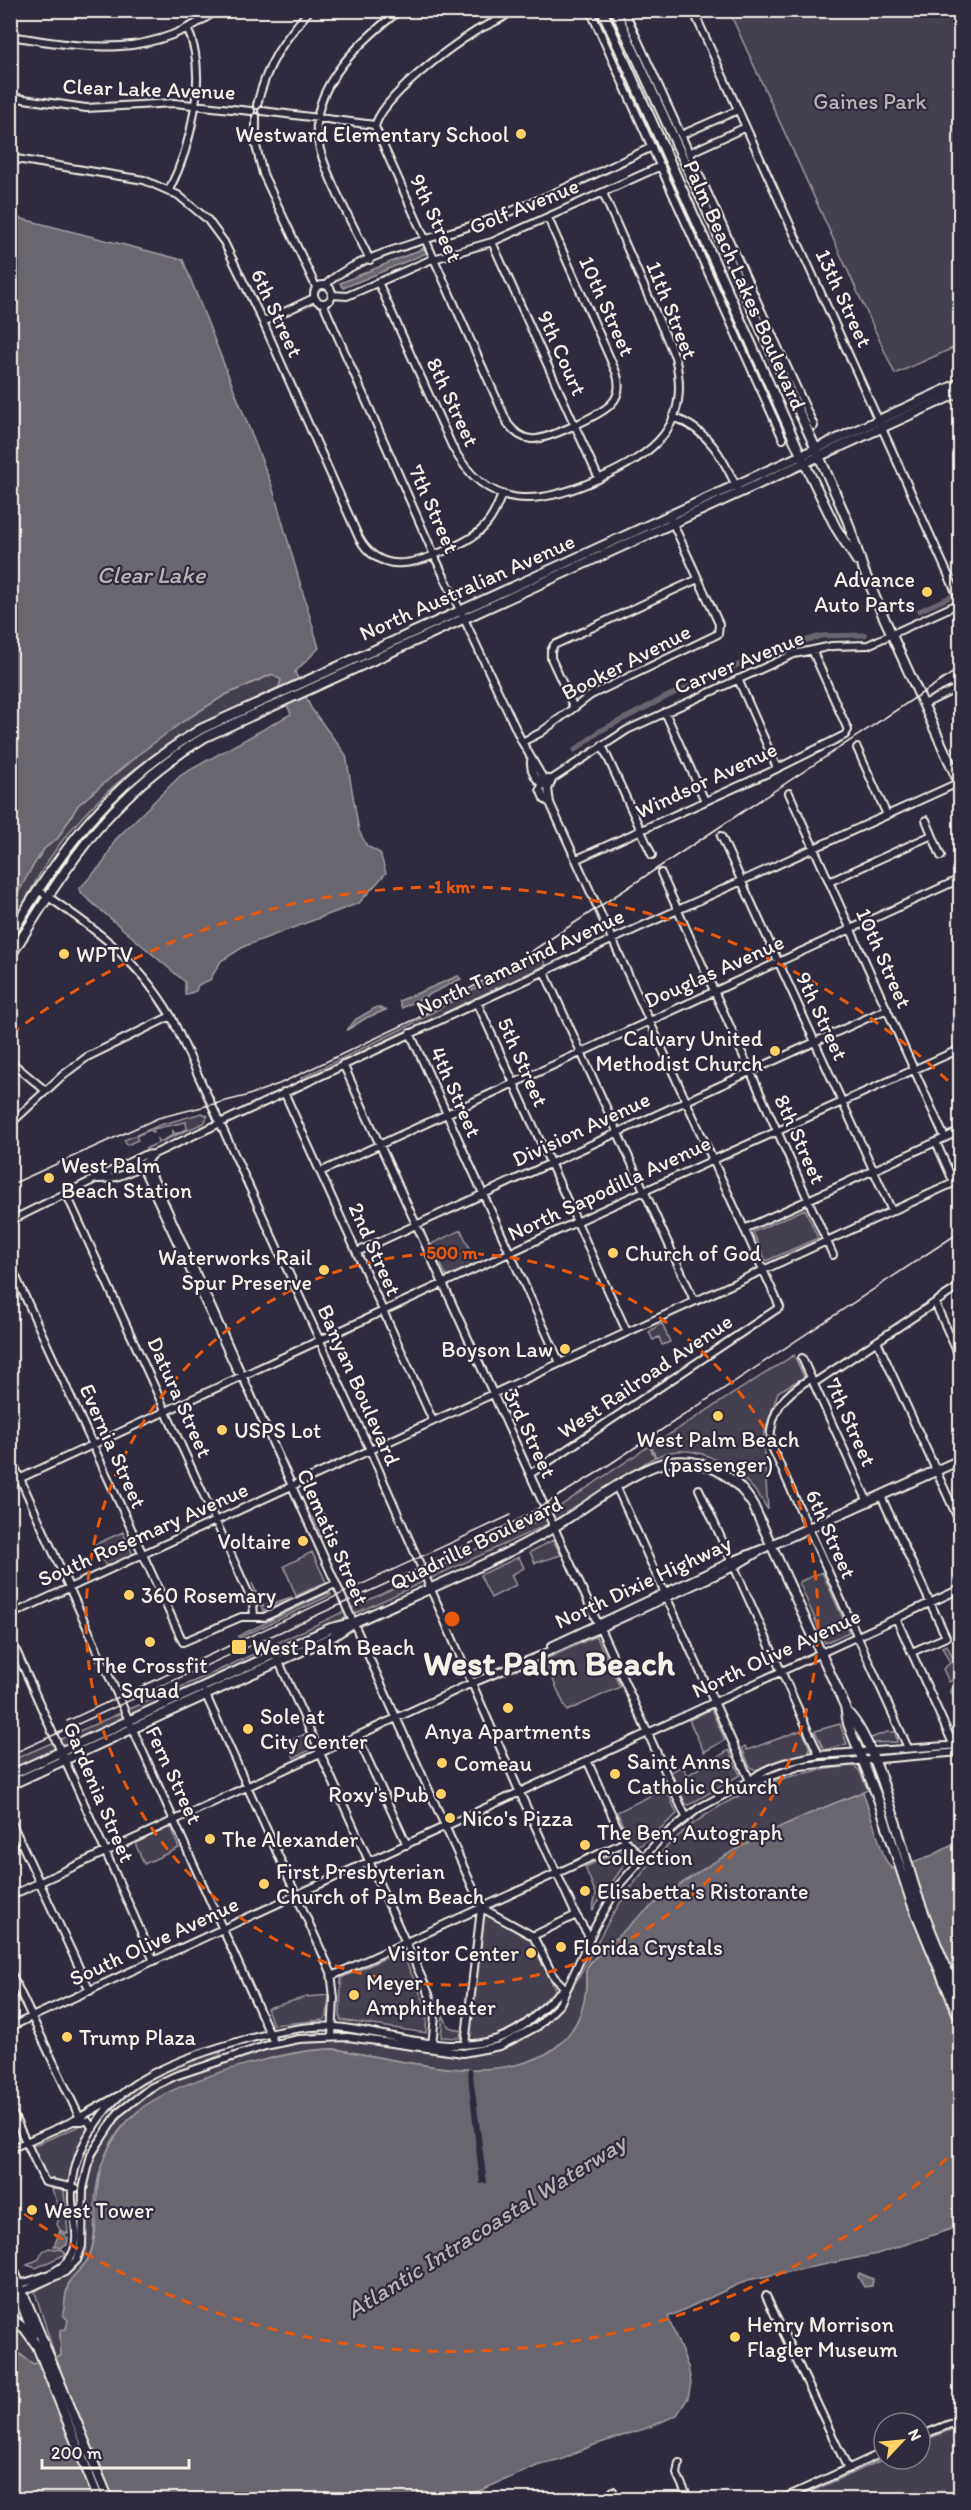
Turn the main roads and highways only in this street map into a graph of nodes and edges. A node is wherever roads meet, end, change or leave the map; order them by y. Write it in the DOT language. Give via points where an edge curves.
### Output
graph roads {
  1 [pos="602,10"];
  2 [pos="615,10"];
  3 [pos="746,299"];
  4 [pos="735,304"];
  5 [pos="960,383"];
  6 [pos="960,392"];
  7 [pos="818,453"];
  8 [pos="803,460"];
  9 [pos="864,571"];
  10 [pos="304,685"];
  11 [pos="221,718"];
  12 [pos="226,726"];
  13 [pos="960,783"];
  14 [pos="10,936"];
  15 [pos="10,957"];
  16 [pos="960,1460"];
  17 [pos="771,1545"];
  18 [pos="62,1757"];
  19 [pos="10,1776"];
  20 [pos="10,1785"];
  21 [pos="902,1858"];
  22 [pos="960,1999"];
  23 [pos="960,2020"];
  24 [pos="10,2262"];
  25 [pos="19,2292"];
  26 [pos="10,2318"];
  27 [pos="35,2341"];
  28 [pos="99,2499"];
  29 [pos="109,2499"];
  1 -- 4 [label="main road, Palm Beach Lakes Boulevard"];
  2 -- 3 [label="main road, Palm Beach Lakes Boulevard"];
  3 -- 4 [label="main road"];
  3 -- 7 [label="main road, Palm Beach Lakes Boulevard" via="793,389"];
  4 -- 8 [label="main road, Palm Beach Lakes Boulevard"];
  5 -- 7 [label="main road, North Australian Avenue"];
  6 -- 7 [label="main road, North Australian Avenue" via="882,429"];
  7 -- 8 [label="main road, North Australian Avenue"];
  7 -- 9 [label="main road, Palm Beach Lakes Boulevard"];
  8 -- 9 [label="main road, Palm Beach Lakes Boulevard" via="836,528"];
  8 -- 10 [label="main road, North Australian Avenue"];
  9 -- 13 [label="main road, Palm Beach Lakes Boulevard"];
  10 -- 11 [label="main road, North Australian Avenue" via="275,693"];
  10 -- 12 [label="main road, North Australian Avenue" via="279,702"];
  11 -- 12 [label="main road"];
  11 -- 14 [label="main road, North Australian Avenue" via="165,752 113,794 72,839"];
  12 -- 15 [label="main road, North Australian Avenue" via="186,748 134,788 86,840"];
  16 -- 17 [label="main road, North Dixie Highway"];
  17 -- 18 [label="main road, Quadrille Boulevard" via="753,1505 737,1484 706,1465 676,1461 650,1468 554,1528 352,1623 331,1628"];
  17 -- 21 [label="main road" via="847,1712 848,1724 866,1755"];
  18 -- 19 [label="main road, Quadrille Boulevard"];
  18 -- 20 [label="main road, Quadrille Boulevard"];
  21 -- 22 [label="main road"];
  21 -- 23 [label="main road" via="922,1931"];
  24 -- 25 [label="main road"];
  25 -- 27 [label="main road"];
  25 -- 29 [label="main road" via="47,2347"];
  26 -- 27 [label="main road"];
  27 -- 28 [label="main road"];
}
